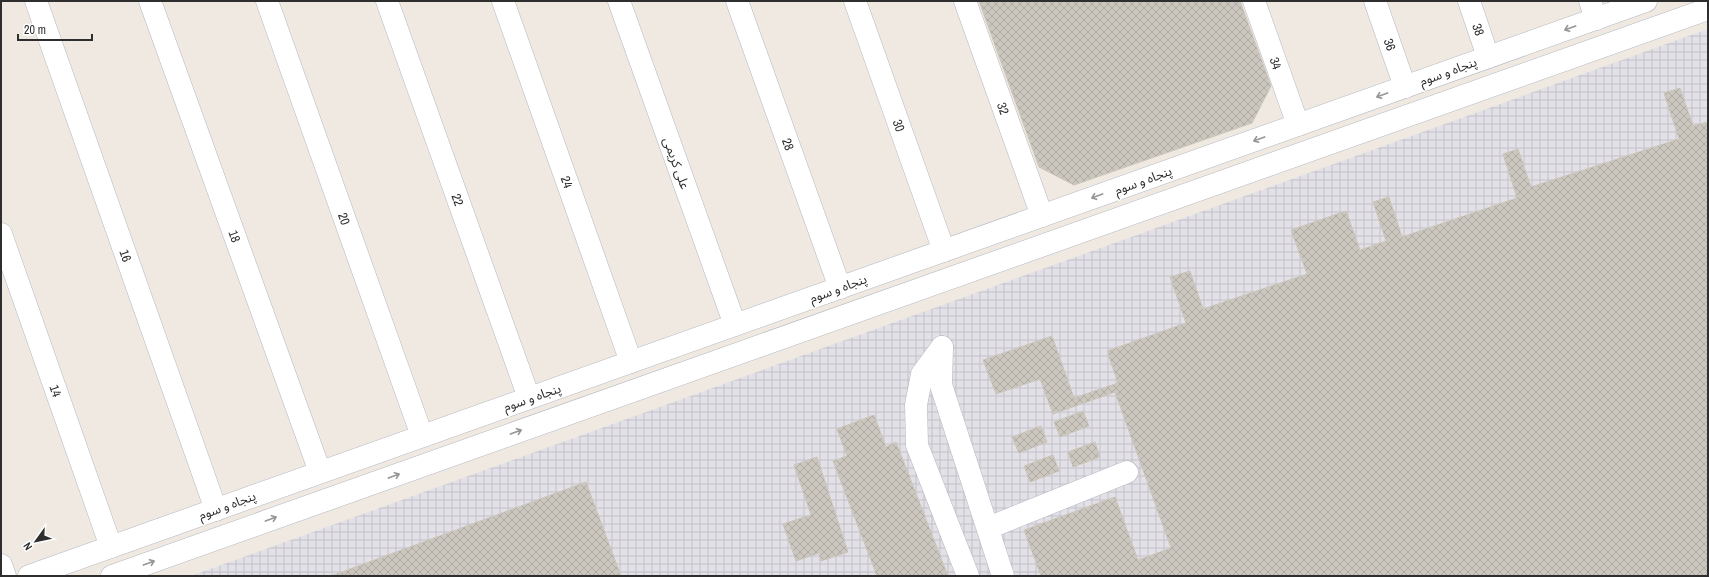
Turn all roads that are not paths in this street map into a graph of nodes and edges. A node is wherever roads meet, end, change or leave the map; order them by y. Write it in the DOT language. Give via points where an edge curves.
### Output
graph roads {
  1 [pos="36,1"];
  2 [pos="150,1"];
  3 [pos="267,1"];
  4 [pos="387,1"];
  5 [pos="504,1"];
  6 [pos="619,1"];
  7 [pos="737,1"];
  8 [pos="855,1"];
  9 [pos="965,1"];
  10 [pos="1254,1"];
  11 [pos="1375,1"];
  12 [pos="1469,1"];
  13 [pos="1646,1"];
  14 [pos="1708,9"];
  15 [pos="1593,10"];
  16 [pos="1488,57"];
  17 [pos="1405,87"];
  18 [pos="1298,125"];
  19 [pos="1042,216"];
  20 [pos="1,234"];
  21 [pos="944,251"];
  22 [pos="840,288"];
  23 [pos="735,325"];
  24 [pos="631,362"];
  25 [pos="529,398"];
  26 [pos="422,436"];
  27 [pos="320,472"];
  28 [pos="1127,472"];
  29 [pos="216,510"];
  30 [pos="988,528"];
  31 [pos="111,547"];
  32 [pos="1,566"];
  33 [pos="5,576"];
  34 [pos="29,576"];
  35 [pos="112,576"];
  36 [pos="968,576"];
  37 [pos="1003,576"];
  1 -- 29 [label="street, 16"];
  2 -- 27 [label="street, 18"];
  3 -- 26 [label="street, 20"];
  4 -- 25 [label="street, 22"];
  5 -- 24 [label="street, 24"];
  6 -- 23 [label="street, علی کریمی"];
  7 -- 22 [label="street, 28"];
  8 -- 21 [label="street, 30"];
  9 -- 19 [label="street, 32"];
  10 -- 18 [label="street, 34"];
  11 -- 17 [label="street, 36"];
  12 -- 16 [label="street, 38"];
  13 -- 15 [label="street, پنجاه و سوم"];
  35 -- 14 [label="street, one-way"];
  15 -- 16 [label="street, پنجاه و سوم, one-way"];
  16 -- 17 [label="street, پنجاه و سوم"];
  17 -- 18 [label="street, پنجاه و سوم, one-way"];
  18 -- 19 [label="street, پنجاه و سوم, one-way"];
  19 -- 21 [label="street, پنجاه و سوم"];
  20 -- 31 [label="street, 14"];
  21 -- 22 [label="street, پنجاه و سوم"];
  22 -- 23 [label="street, پنجاه و سوم"];
  23 -- 24 [label="street, پنجاه و سوم"];
  24 -- 25 [label="street, پنجاه و سوم"];
  25 -- 26 [label="street, پنجاه و سوم"];
  26 -- 27 [label="street, پنجاه و سوم"];
  27 -- 29 [label="street, پنجاه و سوم"];
  28 -- 30 [label="street"];
  29 -- 31 [label="street, پنجاه و سوم"];
  30 -- 36 [label="street" via="941,385 942,347 922,374 916,405 918,445"];
  30 -- 37 [label="street"];
  31 -- 34 [label="street, پنجاه و سوم"];
  32 -- 33 [label="street"];
}
